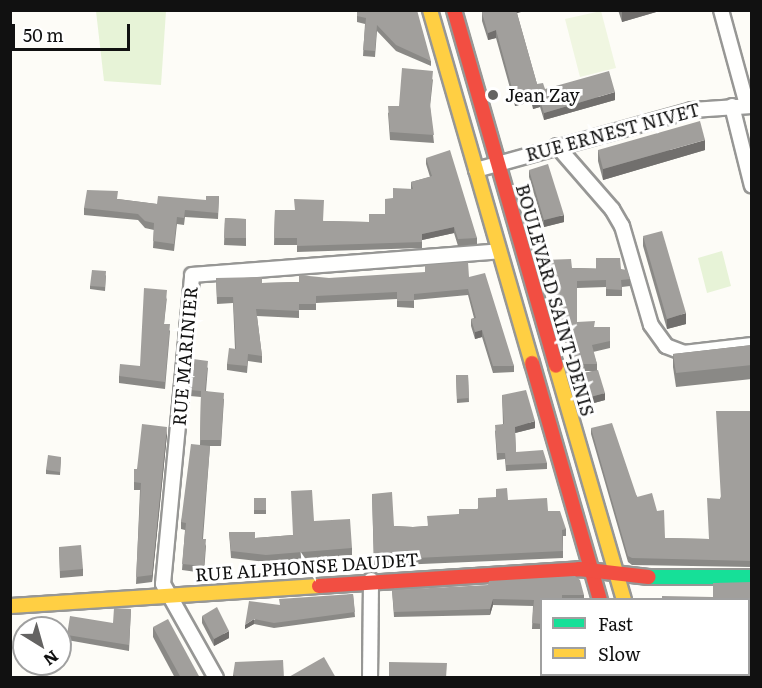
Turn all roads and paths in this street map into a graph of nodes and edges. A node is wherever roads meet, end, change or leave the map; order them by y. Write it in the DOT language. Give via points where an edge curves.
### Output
graph roads {
  1 [pos="430,10"];
  2 [pos="454,10"];
  3 [pos="721,10"];
  4 [pos="749,105"];
  5 [pos="732,106"];
  6 [pos="557,146"];
  7 [pos="497,164"];
  8 [pos="476,170"];
  9 [pos="752,186"];
  10 [pos="493,252"];
  11 [pos="752,345"];
  12 [pos="605,573"];
  13 [pos="752,577"];
  14 [pos="371,580"];
  15 [pos="168,594"];
  16 [pos="600,598"];
  17 [pos="623,598"];
  18 [pos="10,606"];
  19 [pos="216,678"];
  20 [pos="370,678"];
  1 -- 8 [label="main road, BOULEVARD SAINT-DENIS"];
  2 -- 7 [label="main road, BOULEVARD SAINT-DENIS"];
  3 -- 4 [label="street"];
  4 -- 5 [label="street, RUE ERNEST NIVET"];
  5 -- 6 [label="street, RUE ERNEST NIVET" via="692,110"];
  5 -- 9 [label="street"];
  6 -- 7 [label="street, RUE ERNEST NIVET"];
  6 -- 11 [label="street" via="622,226 651,325 666,346 684,353"];
  7 -- 8 [label="street, RUE ERNEST NIVET"];
  7 -- 12 [label="main road, BOULEVARD SAINT-DENIS"];
  8 -- 12 [label="main road, BOULEVARD SAINT-DENIS"];
  10 -- 15 [label="street, RUE MARINIER" via="192,275 163,584"];
  12 -- 13 [label="main road, RUE ALPHONSE DAUDET"];
  12 -- 14 [label="main road, RUE ALPHONSE DAUDET"];
  12 -- 16 [label="main road, BOULEVARD SAINT-DENIS"];
  12 -- 17 [label="main road, BOULEVARD SAINT-DENIS"];
  14 -- 15 [label="main road, RUE ALPHONSE DAUDET"];
  14 -- 20 [label="street"];
  15 -- 18 [label="main road, RUE ALPHONSE DAUDET"];
  15 -- 19 [label="street"];
}
